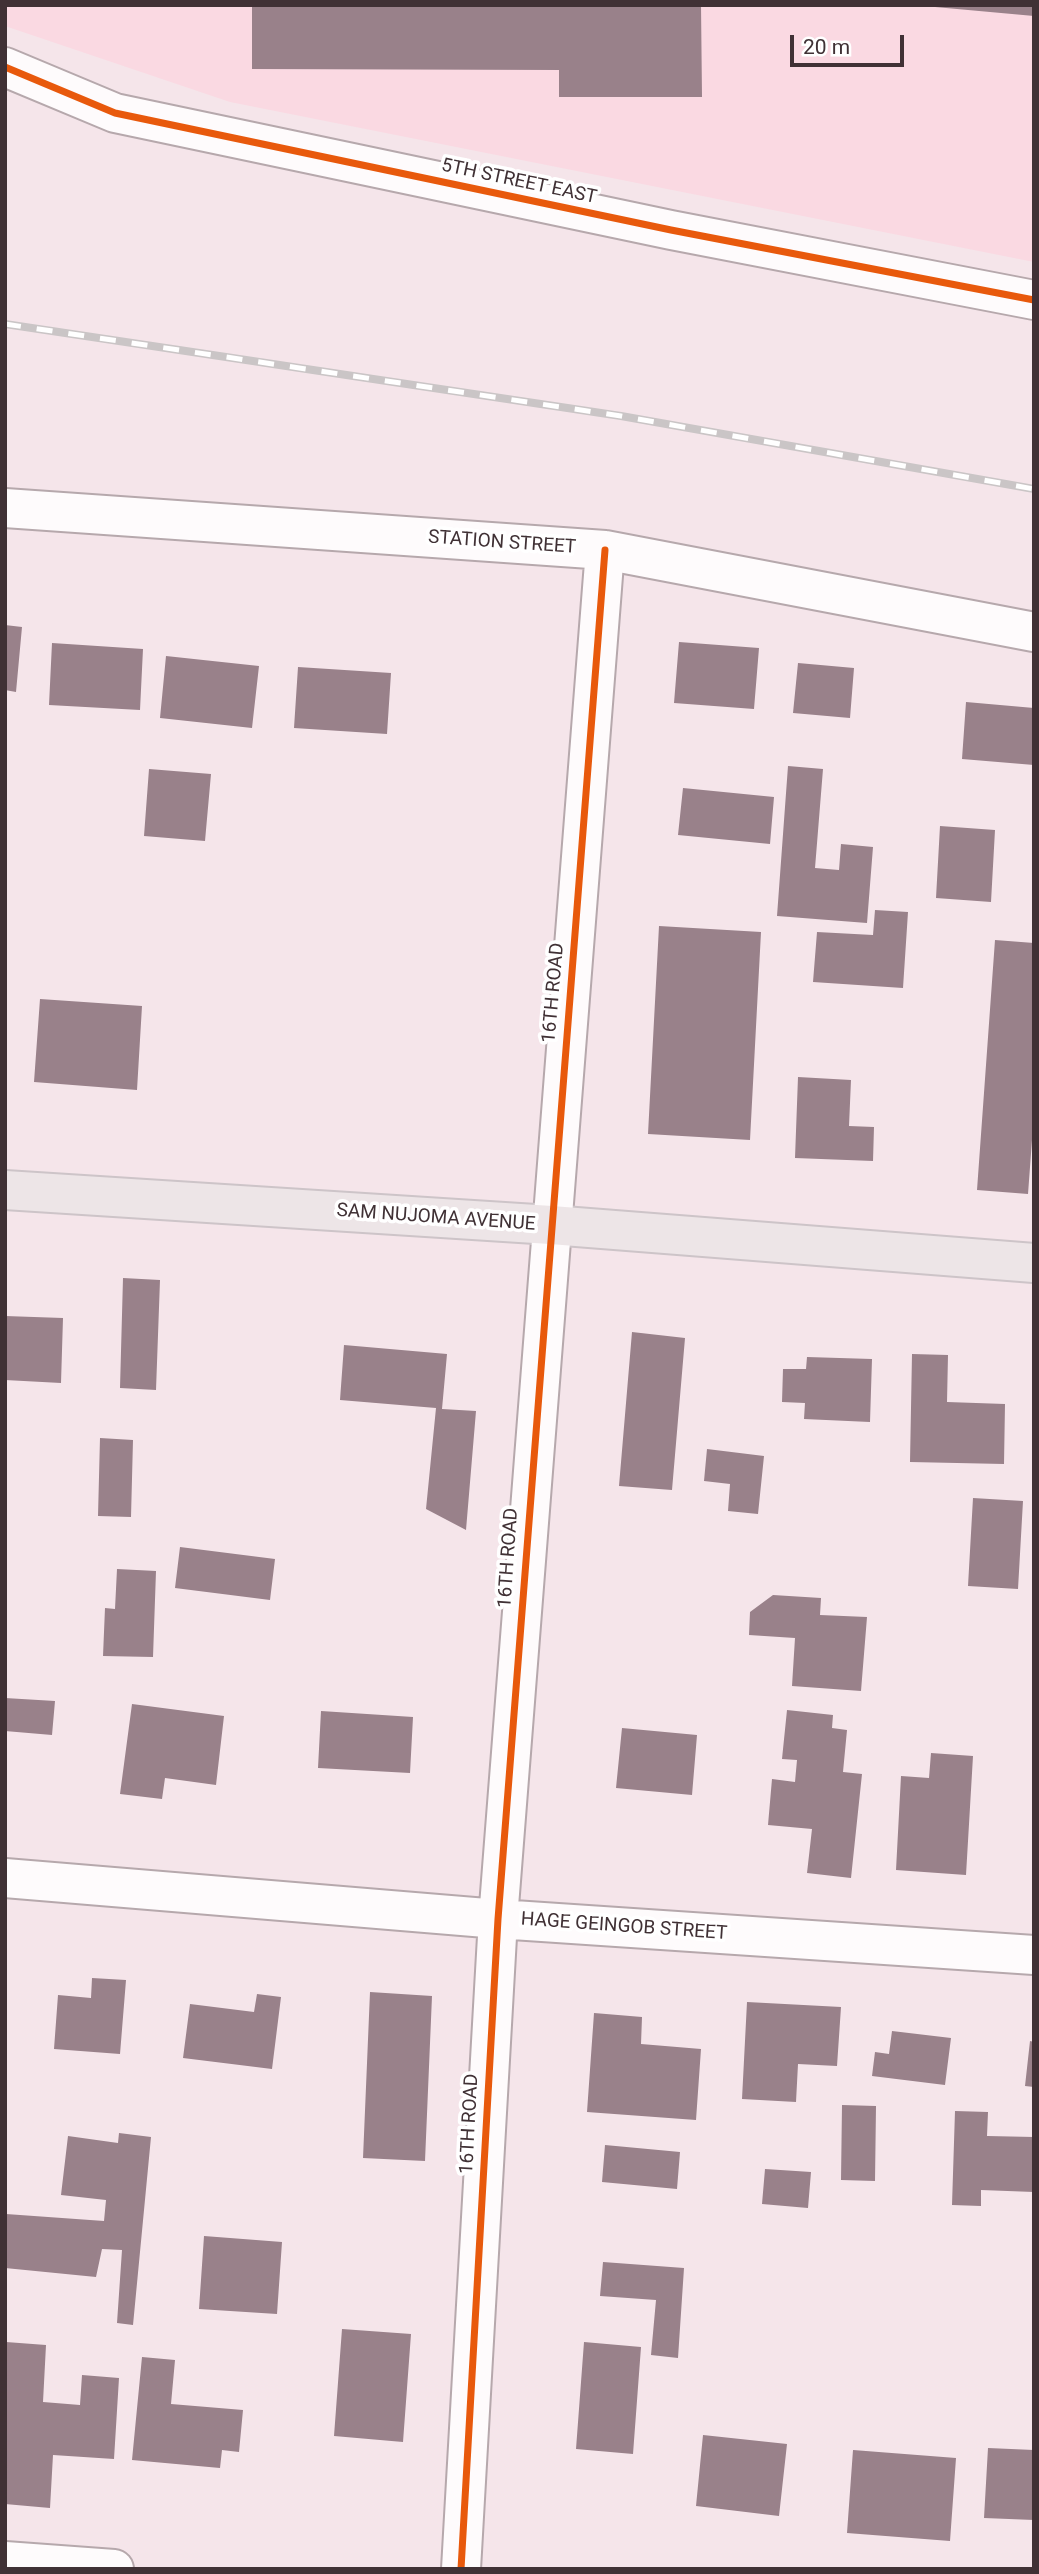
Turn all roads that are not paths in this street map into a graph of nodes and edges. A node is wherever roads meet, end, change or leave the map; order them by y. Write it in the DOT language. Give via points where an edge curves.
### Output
graph roads {
  1 [pos="5,67"];
  2 [pos="1034,300"];
  3 [pos="5,508"];
  4 [pos="605,550"];
  5 [pos="1034,632"];
  6 [pos="5,1190"];
  7 [pos="551,1225"];
  8 [pos="1034,1263"];
  9 [pos="5,1878"];
  10 [pos="498,1919"];
  11 [pos="1034,1955"];
  12 [pos="5,2561"];
  13 [pos="114,2569"];
  14 [pos="461,2569"];
  1 -- 2 [label="street, 5TH STREET EAST" via="115,113 671,230"];
  3 -- 4 [label="street, STATION STREET"];
  4 -- 5 [label="street, STATION STREET"];
  4 -- 7 [label="street, 16TH ROAD"];
  6 -- 7 [label="main road, SAM NUJOMA AVENUE"];
  7 -- 8 [label="main road, SAM NUJOMA AVENUE"];
  7 -- 10 [label="street, 16TH ROAD"];
  9 -- 10 [label="street, HAGE GEINGOB STREET"];
  10 -- 11 [label="street, HAGE GEINGOB STREET"];
  10 -- 14 [label="street, 16TH ROAD"];
  12 -- 13 [label="street"];
}
